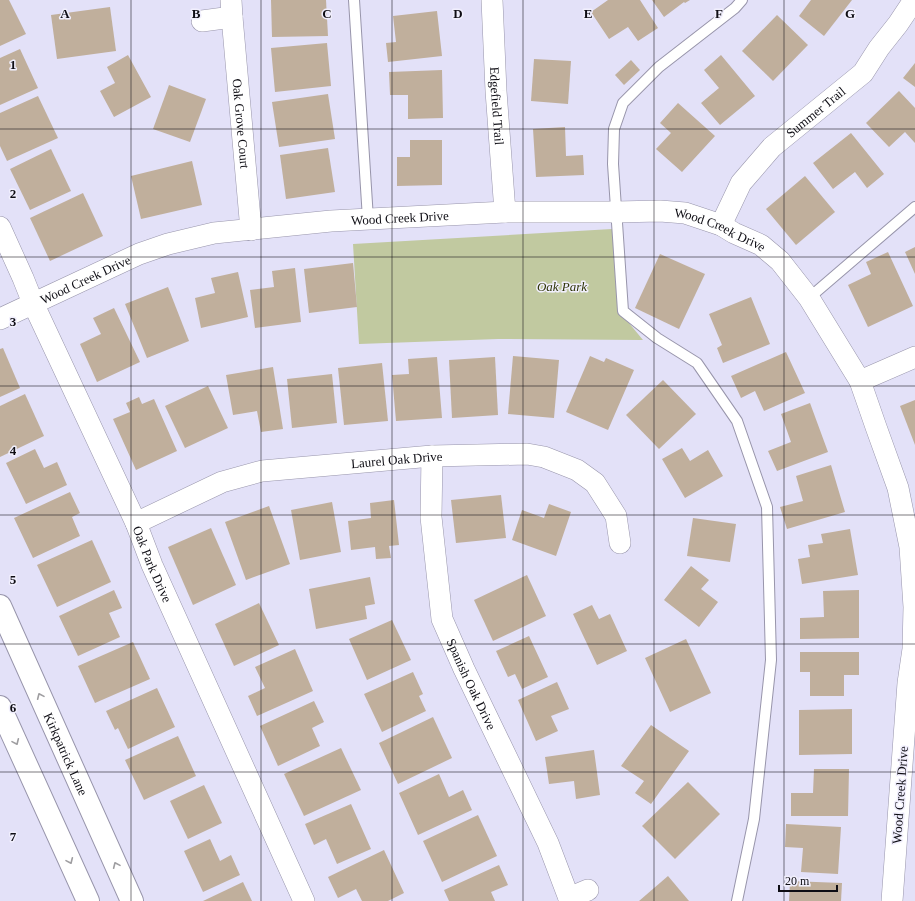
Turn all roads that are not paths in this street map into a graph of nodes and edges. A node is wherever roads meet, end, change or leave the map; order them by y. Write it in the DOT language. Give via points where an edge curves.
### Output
graph roads {
  1 [pos="354,0"];
  2 [pos="492,0"];
  3 [pos="742,0"];
  4 [pos="914,0"];
  5 [pos="232,8"];
  6 [pos="202,21"];
  7 [pos="915,207"];
  8 [pos="505,212"];
  9 [pos="616,212"];
  10 [pos="368,219"];
  11 [pos="721,225"];
  12 [pos="0,227"];
  13 [pos="251,230"];
  14 [pos="809,298"];
  15 [pos="33,303"];
  16 [pos="0,318"];
  17 [pos="915,357"];
  18 [pos="860,380"];
  19 [pos="432,456"];
  20 [pos="909,512"];
  21 [pos="136,523"];
  22 [pos="620,543"];
  23 [pos="0,606"];
  24 [pos="914,607"];
  25 [pos="0,707"];
  26 [pos="588,890"];
  27 [pos="570,900"];
  28 [pos="88,901"];
  29 [pos="132,901"];
  30 [pos="304,901"];
  31 [pos="737,901"];
  32 [pos="892,901"];
  1 -- 10 [label="lane"];
  2 -- 8 [label="street, Edgefield Trail"];
  3 -- 9 [label="lane" via="659,68 624,103 614,130"];
  4 -- 11 [label="street, Summer Trail" via="864,73 772,147 741,183"];
  5 -- 6 [label="street, Oak Grove Court"];
  5 -- 13 [label="street, Oak Grove Court"];
  7 -- 14 [label="lane"];
  8 -- 9 [label="street, Wood Creek Drive"];
  8 -- 10 [label="street, Wood Creek Drive"];
  9 -- 11 [label="street, Wood Creek Drive" via="685,213"];
  9 -- 31 [label="lane" via="622,311 657,338 697,363 737,421 767,507 771,660 754,818"];
  10 -- 13 [label="street, Wood Creek Drive"];
  11 -- 14 [label="street, Wood Creek Drive" via="761,245 780,261"];
  12 -- 15 [label="street, Oak Park Drive"];
  13 -- 15 [label="street, Wood Creek Drive" via="214,233 168,244 139,254"];
  14 -- 18 [label="street, Wood Creek Drive"];
  15 -- 16 [label="street, Wood Creek Drive"];
  15 -- 21 [label="street, Oak Park Drive"];
  17 -- 18 [label="street"];
  18 -- 20 [label="street, Wood Creek Drive"];
  19 -- 21 [label="street, Laurel Oak Drive" via="262,471 222,482"];
  19 -- 22 [label="street, Laurel Oak Drive" via="527,454 544,457 577,470 595,483 616,516"];
  19 -- 27 [label="street, Spanish Oak Drive" via="431,517 442,619 548,843"];
  20 -- 24 [label="street, Wood Creek Drive"];
  21 -- 30 [label="street, Oak Park Drive" via="152,565"];
  29 -- 23 [label="street, Kirkpatrick Lane, one-way"];
  24 -- 32 [label="street, Wood Creek Drive" via="913,649 908,684"];
  25 -- 28 [label="street, one-way"];
  26 -- 27 [label="street, Spanish Oak Drive"];
}
